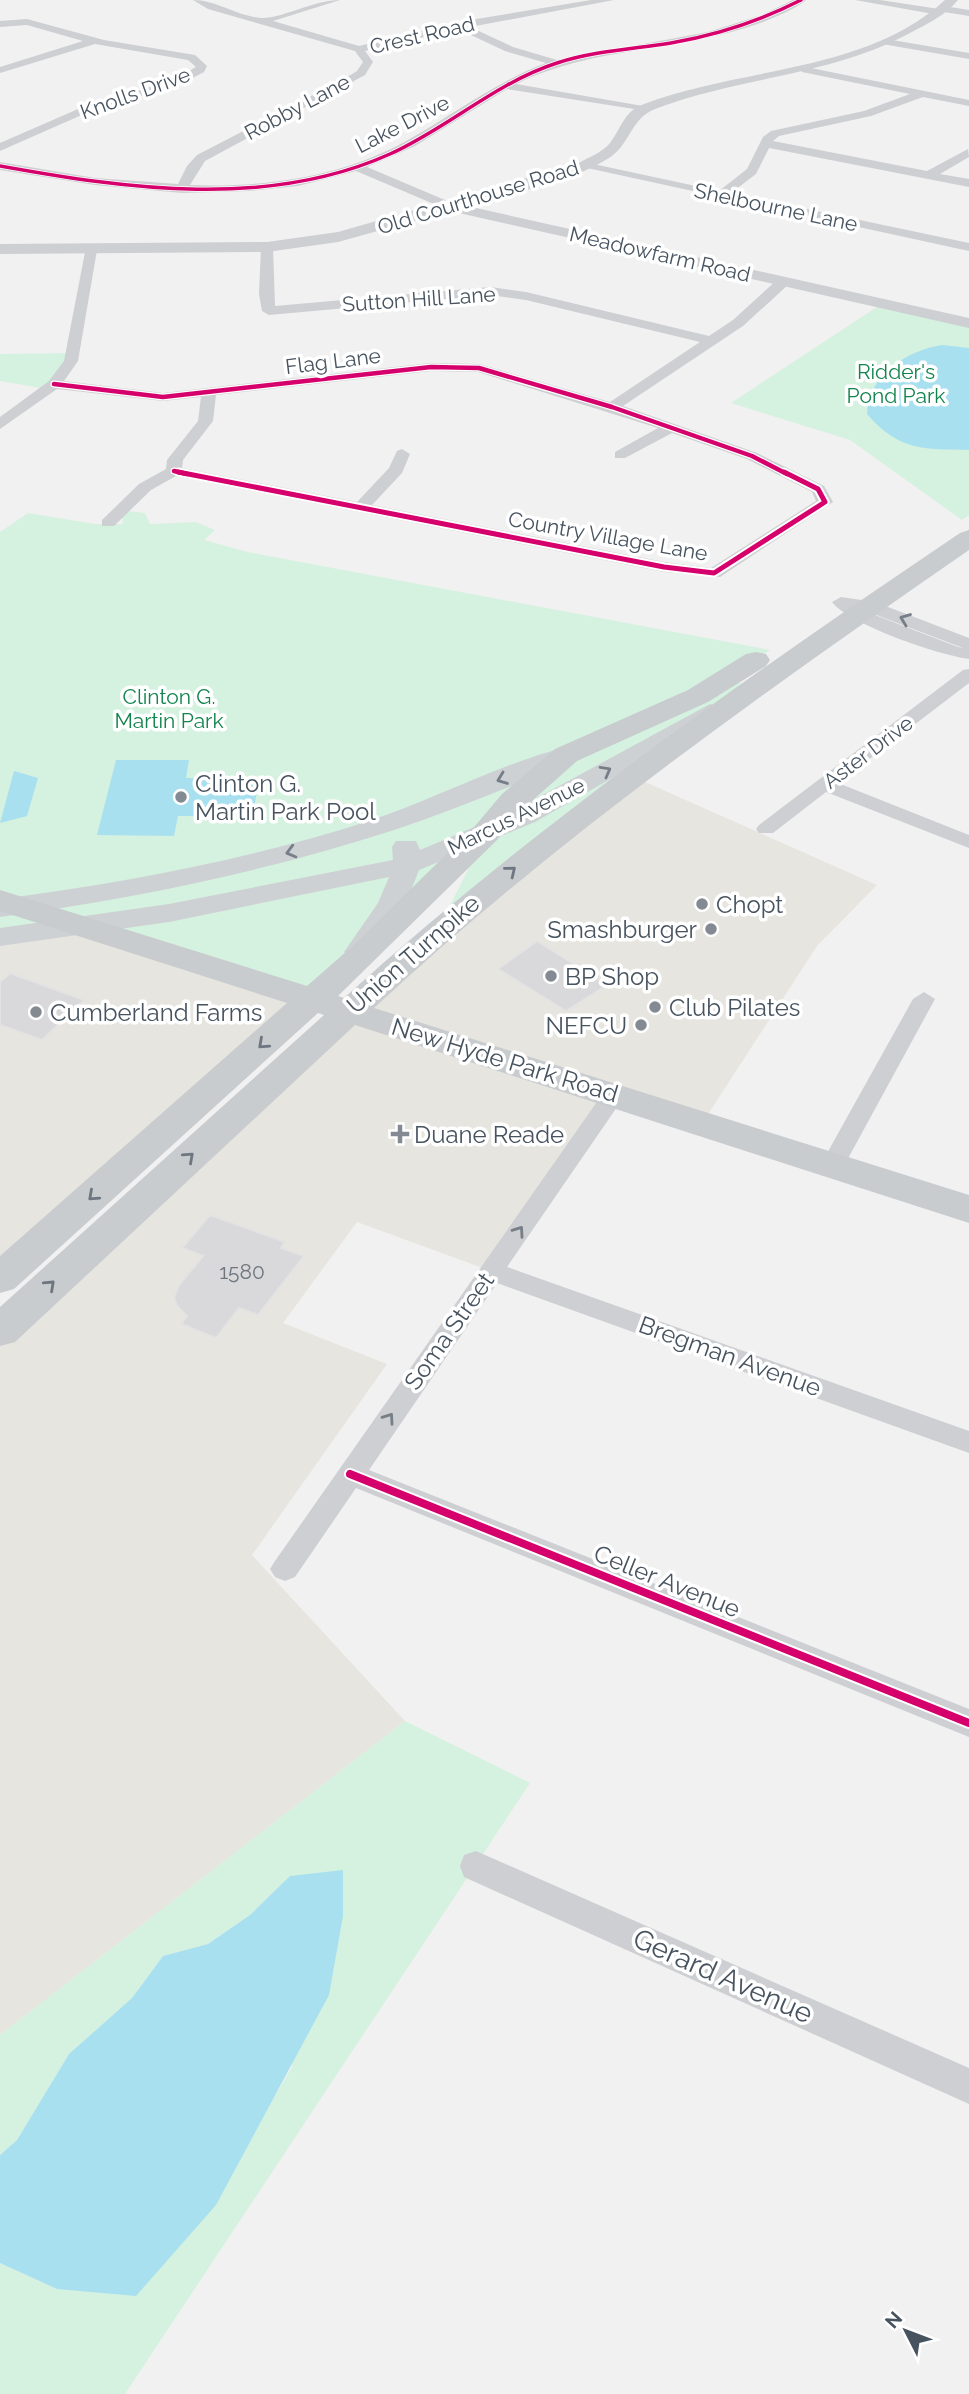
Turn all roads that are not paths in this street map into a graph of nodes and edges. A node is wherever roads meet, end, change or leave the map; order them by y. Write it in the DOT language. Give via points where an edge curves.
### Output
graph roads {
  1 [pos="198,0"];
  2 [pos="335,0"];
  3 [pos="543,0"];
  4 [pos="609,0"];
  5 [pos="801,0"];
  6 [pos="860,0"];
  7 [pos="945,7"];
  8 [pos="563,8"];
  9 [pos="969,13"];
  10 [pos="262,22"];
  11 [pos="0,24"];
  12 [pos="458,25"];
  13 [pos="94,40"];
  14 [pos="886,42"];
  15 [pos="359,49"];
  16 [pos="969,56"];
  17 [pos="556,63"];
  18 [pos="0,69"];
  19 [pos="806,70"];
  20 [pos="508,86"];
  21 [pos="920,94"];
  22 [pos="969,103"];
  23 [pos="643,109"];
  24 [pos="768,144"];
  25 [pos="0,147"];
  26 [pos="968,153"];
  27 [pos="0,166"];
  28 [pos="584,166"];
  29 [pos="358,167"];
  30 [pos="929,176"];
  31 [pos="969,183"];
  32 [pos="182,189"];
  33 [pos="721,195"];
  34 [pos="447,206"];
  35 [pos="267,247"];
  36 [pos="969,247"];
  37 [pos="0,249"];
  38 [pos="91,250"];
  39 [pos="784,281"];
  40 [pos="968,322"];
  41 [pos="712,341"];
  42 [pos="54,384"];
  43 [pos="209,393"];
  44 [pos="612,407"];
  45 [pos="0,424"];
  46 [pos="672,427"];
  47 [pos="402,454"];
  48 [pos="620,455"];
  49 [pos="174,471"];
  50 [pos="360,508"];
  51 [pos="969,515"];
  52 [pos="108,523"];
  53 [pos="969,538"];
  54 [pos="856,608"];
  55 [pos="969,644"];
  56 [pos="969,654"];
  57 [pos="969,674"];
  58 [pos="945,693"];
  59 [pos="969,699"];
  60 [pos="566,755"];
  61 [pos="825,785"];
  62 [pos="392,821"];
  63 [pos="766,830"];
  64 [pos="486,833"];
  65 [pos="969,842"];
  66 [pos="407,865"];
  67 [pos="482,894"];
  68 [pos="4,907"];
  69 [pos="169,913"];
  70 [pos="84,927"];
  71 [pos="0,937"];
  72 [pos="348,969"];
  73 [pos="314,999"];
  74 [pos="924,999"];
  75 [pos="348,1011"];
  76 [pos="614,1094"];
  77 [pos="833,1164"];
  78 [pos="969,1209"];
  79 [pos="491,1271"];
  80 [pos="0,1279"];
  81 [pos="0,1331"];
  82 [pos="969,1441"];
  83 [pos="350,1474"];
  84 [pos="285,1569"];
  85 [pos="969,1723"];
  86 [pos="476,1866"];
  87 [pos="969,2086"];
  1 -- 10 [label="street, Robby Lane"];
  2 -- 10 [label="street"];
  3 -- 8 [label="street"];
  4 -- 8 [label="street, Crest Road"];
  5 -- 17 [label="street, Lake Drive" via="751,25"];
  6 -- 7 [label="street"];
  7 -- 9 [label="street"];
  7 -- 14 [label="street, Old Courthouse Road"];
  8 -- 12 [label="street, Crest Road"];
  10 -- 15 [label="street, Robby Lane"];
  11 -- 13 [label="street" via="27,22"];
  12 -- 15 [label="street, Crest Road"];
  12 -- 17 [label="street" via="509,50"];
  13 -- 18 [label="street"];
  13 -- 25 [label="street, Knolls Drive" via="191,57 202,66 175,83 89,108"];
  14 -- 16 [label="street"];
  14 -- 19 [label="street, Old Courthouse Road"];
  15 -- 32 [label="street, Robby Lane" via="368,62 361,73 201,158"];
  17 -- 20 [label="street, Lake Drive"];
  19 -- 21 [label="street"];
  19 -- 23 [label="street, Old Courthouse Road" via="688,93"];
  20 -- 23 [label="street"];
  20 -- 29 [label="street, Lake Drive" via="402,148"];
  21 -- 22 [label="street"];
  21 -- 24 [label="street" via="867,114 784,130 769,137"];
  23 -- 28 [label="street, Old Courthouse Road" via="630,117 615,145"];
  24 -- 30 [label="street"];
  24 -- 33 [label="street" via="752,172"];
  26 -- 30 [label="street"];
  27 -- 32 [label="street, Lake Drive" via="97,184"];
  28 -- 33 [label="street, Shelbourne Lane"];
  28 -- 34 [label="street, Old Courthouse Road"];
  29 -- 32 [label="street, Lake Drive" via="258,185"];
  29 -- 34 [label="street, Meadowfarm Road"];
  30 -- 31 [label="street"];
  33 -- 36 [label="street, Shelbourne Lane"];
  34 -- 35 [label="street, Old Courthouse Road" via="351,235"];
  34 -- 39 [label="street, Meadowfarm Road"];
  35 -- 38 [label="street, Old Courthouse Road"];
  35 -- 41 [label="street, Sutton Hill Lane" via="269,311 490,291"];
  37 -- 38 [label="street, Old Courthouse Road"];
  38 -- 42 [label="street" via="71,361"];
  39 -- 40 [label="street, Meadowfarm Road"];
  39 -- 41 [label="street"];
  41 -- 44 [label="street"];
  42 -- 43 [label="street, Flag Lane" via="151,397"];
  42 -- 45 [label="street"];
  43 -- 44 [label="street, Flag Lane" via="459,366 503,373"];
  43 -- 49 [label="street" via="205,421 175,460"];
  44 -- 46 [label="street, Country Village Lane"];
  46 -- 48 [label="street"];
  46 -- 50 [label="street, Country Village Lane" via="791,474 818,489 825,502 714,573"];
  47 -- 50 [label="street" via="396,470"];
  49 -- 50 [label="street, Country Village Lane"];
  49 -- 52 [label="street" via="145,486"];
  51 -- 54 [label="main road, Marcus Avenue"];
  53 -- 54 [label="main road, Marcus Avenue"];
  55 -- 54 [label="street, one-way"];
  54 -- 56 [label="street"];
  54 -- 60 [label="main road, Marcus Avenue" via="654,718"];
  64 -- 54 [label="main road, Marcus Avenue, one-way" via="694,722"];
  67 -- 54 [label="main road, Union Turnpike, one-way"];
  57 -- 58 [label="street, Aster Drive"];
  58 -- 59 [label="street"];
  58 -- 61 [label="street, Aster Drive"];
  60 -- 62 [label="main road, Marcus Avenue, one-way"];
  60 -- 64 [label="main road, Union Turnpike" via="513,801"];
  61 -- 63 [label="street, Aster Drive"];
  61 -- 65 [label="street"];
  62 -- 64 [label="main road" via="426,829"];
  62 -- 66 [label="main road"];
  62 -- 68 [label="main road, Marcus Avenue, one-way" via="205,874"];
  62 -- 69 [label="main road" via="386,842 371,851"];
  64 -- 66 [label="main road, Marcus Avenue"];
  64 -- 67 [label="main road" via="470,879"];
  64 -- 72 [label="main road, Union Turnpike"];
  66 -- 69 [label="main road, Marcus Avenue"];
  66 -- 72 [label="main road" via="383,916"];
  67 -- 75 [label="main road, Union Turnpike"];
  68 -- 70 [label="main road, New Hyde Park Road"];
  69 -- 70 [label="main road, Marcus Avenue"];
  70 -- 71 [label="main road, Marcus Avenue"];
  70 -- 73 [label="main road, New Hyde Park Road"];
  72 -- 73 [label="main road, Union Turnpike"];
  73 -- 75 [label="main road, New Hyde Park Road"];
  73 -- 80 [label="main road, Union Turnpike, one-way"];
  74 -- 77 [label="street"];
  75 -- 76 [label="main road, New Hyde Park Road"];
  81 -- 75 [label="main road, Union Turnpike, one-way"];
  76 -- 77 [label="main road, New Hyde Park Road"];
  79 -- 76 [label="street, Soma Street, one-way"];
  77 -- 78 [label="main road, New Hyde Park Road"];
  79 -- 82 [label="street, Bregman Avenue"];
  83 -- 79 [label="street, Soma Street, one-way"];
  83 -- 84 [label="street, Soma Street"];
  83 -- 85 [label="street, Celler Avenue"];
  86 -- 87 [label="street, Gerard Avenue"];
}
